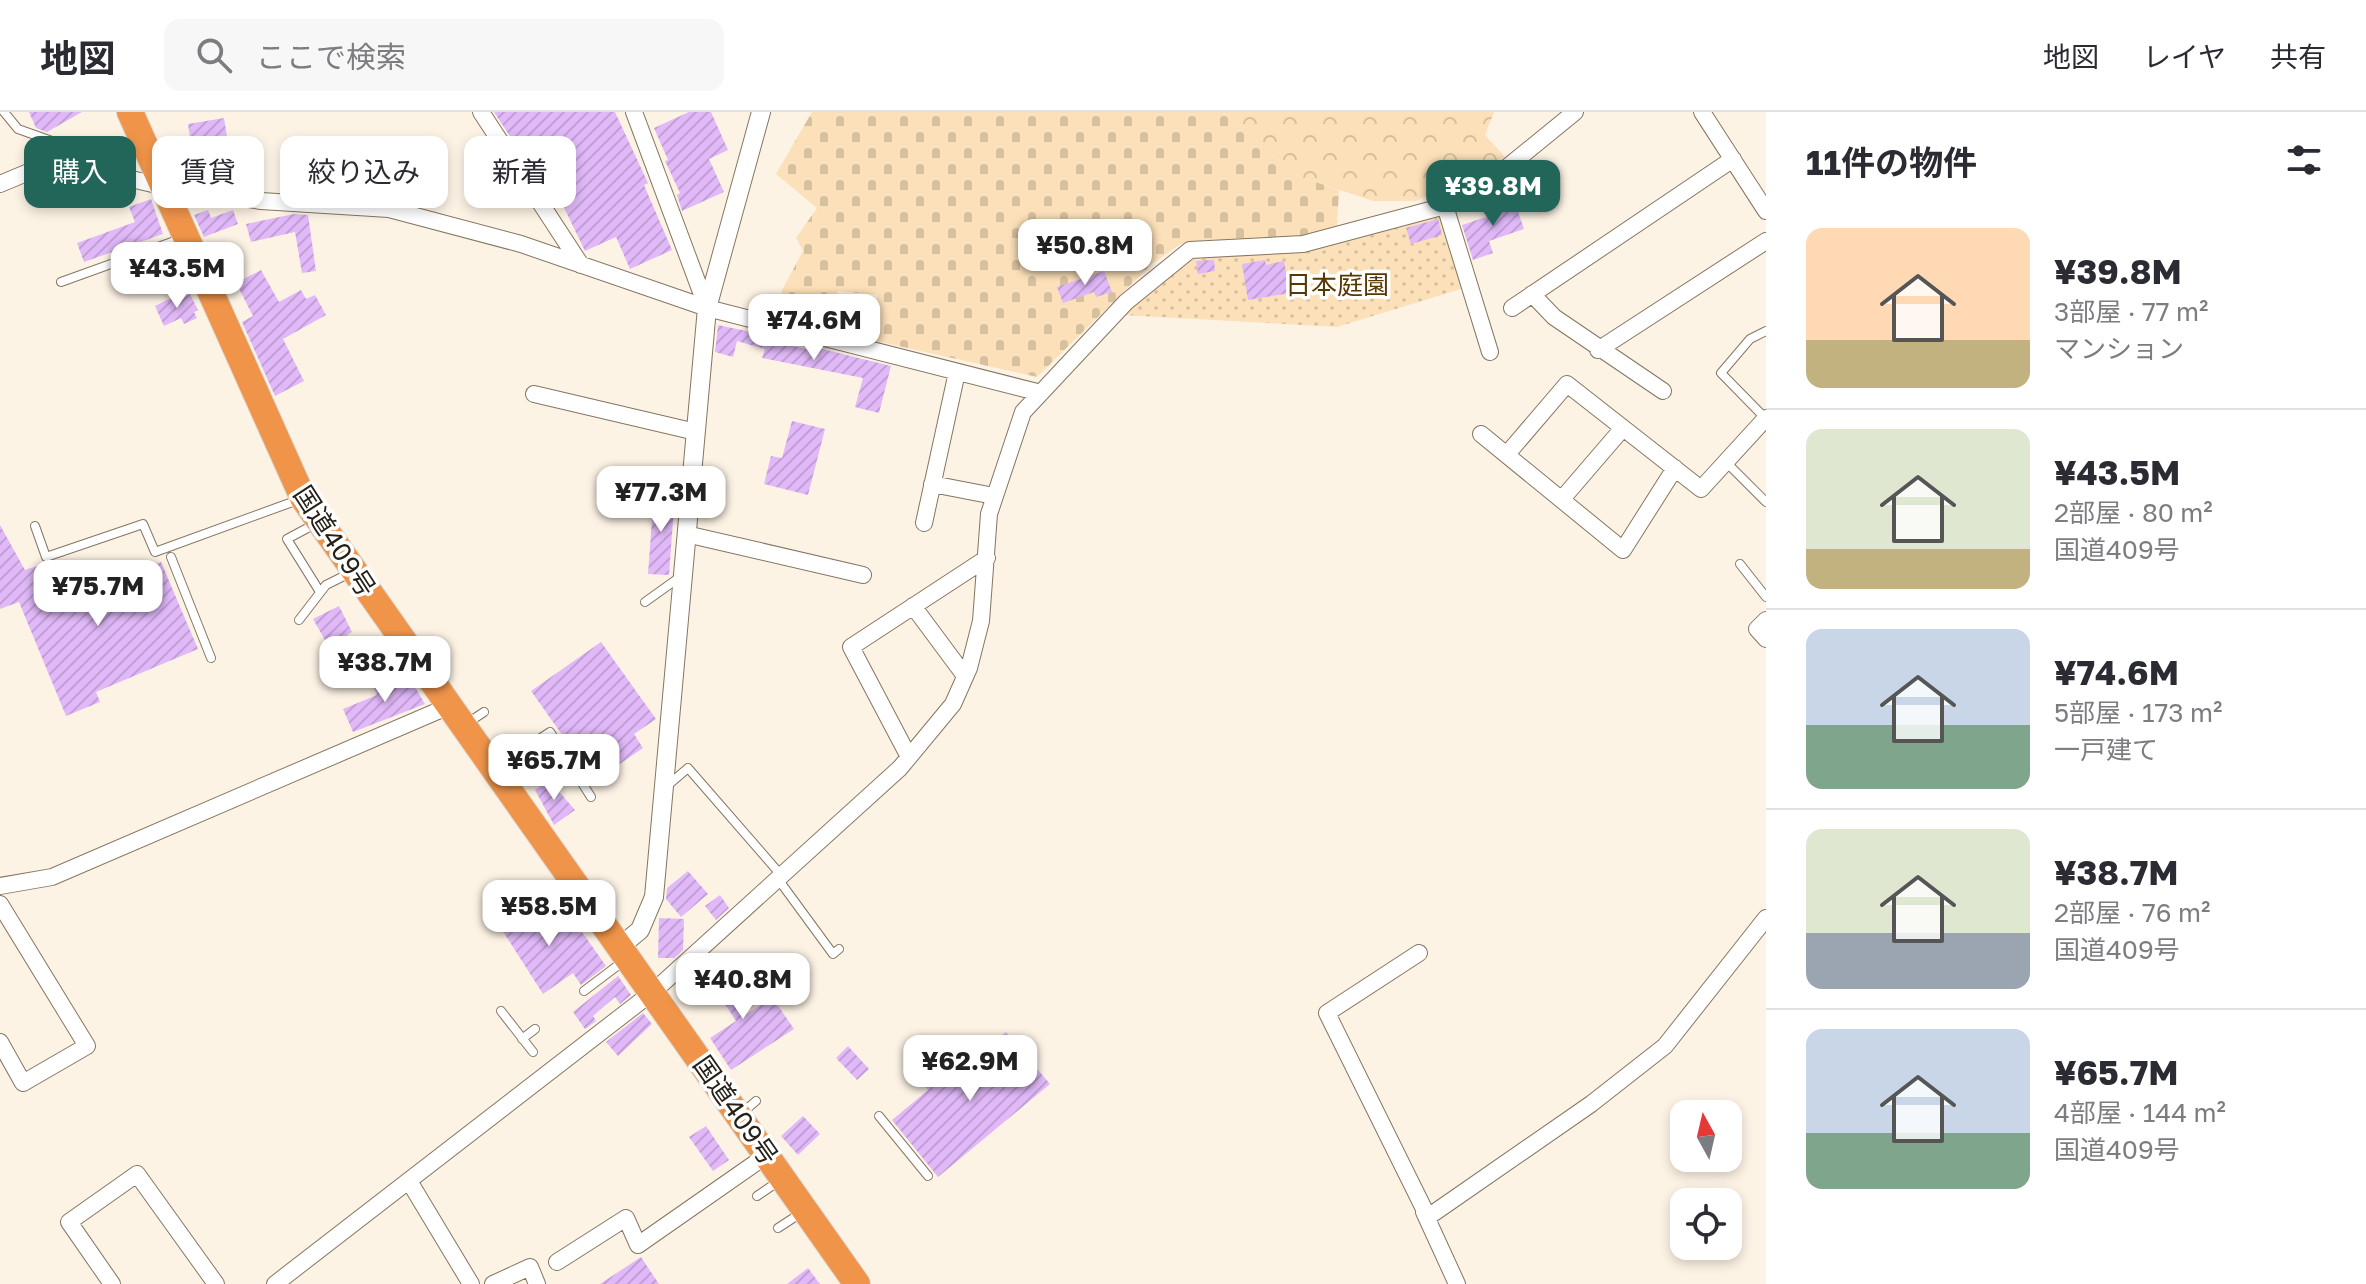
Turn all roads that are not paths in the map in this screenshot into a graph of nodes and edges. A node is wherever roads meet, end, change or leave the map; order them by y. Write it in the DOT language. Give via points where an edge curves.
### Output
graph roads {
  1 [pos="4,112"];
  2 [pos="130,112"];
  3 [pos="481,112"];
  4 [pos="634,112"];
  5 [pos="761,112"];
  6 [pos="1575,112"];
  7 [pos="1702,112"];
  8 [pos="141,139"];
  9 [pos="1733,159"];
  10 [pos="152,165"];
  11 [pos="152,174"];
  12 [pos="0,184"];
  13 [pos="264,201"];
  14 [pos="1445,206"];
  15 [pos="171,208"];
  16 [pos="1766,211"];
  17 [pos="184,237"];
  18 [pos="1766,241"];
  19 [pos="581,265"];
  20 [pos="61,282"];
  21 [pos="1532,294"];
  22 [pos="707,308"];
  23 [pos="1512,308"];
  24 [pos="1766,331"];
  25 [pos="1598,350"];
  26 [pos="1490,352"];
  27 [pos="957,372"];
  28 [pos="1663,391"];
  29 [pos="1041,393"];
  30 [pos="534,394"];
  31 [pos="1766,418"];
  32 [pos="1623,428"];
  33 [pos="696,432"];
  34 [pos="1481,434"];
  35 [pos="1508,453"];
  36 [pos="1726,462"];
  37 [pos="1675,468"];
  38 [pos="932,484"];
  39 [pos="994,496"];
  40 [pos="303,498"];
  41 [pos="1562,499"];
  42 [pos="1766,502"];
  43 [pos="319,521"];
  44 [pos="924,523"];
  45 [pos="35,526"];
  46 [pos="686,534"];
  47 [pos="171,557"];
  48 [pos="987,558"];
  49 [pos="1740,564"];
  50 [pos="354,572"];
  51 [pos="863,575"];
  52 [pos="683,576"];
  53 [pos="320,592"];
  54 [pos="1766,597"];
  55 [pos="645,602"];
  56 [pos="913,606"];
  57 [pos="299,620"];
  58 [pos="1766,620"];
  59 [pos="1766,639"];
  60 [pos="211,658"];
  61 [pos="965,676"];
  62 [pos="484,712"];
  63 [pos="454,717"];
  64 [pos="524,749"];
  65 [pos="909,757"];
  66 [pos="663,789"];
  67 [pos="591,797"];
  68 [pos="780,877"];
  69 [pos="0,886"];
  70 [pos="0,904"];
  71 [pos="1766,918"];
  72 [pos="839,949"];
  73 [pos="626,951"];
  74 [pos="1419,953"];
  75 [pos="584,991"];
  76 [pos="654,991"];
  77 [pos="501,1011"];
  78 [pos="535,1029"];
  79 [pos="522,1039"];
  80 [pos="0,1042"];
  81 [pos="533,1052"];
  82 [pos="879,1116"];
  83 [pos="767,1155"];
  84 [pos="928,1176"];
  85 [pos="409,1181"];
  86 [pos="757,1196"];
  87 [pos="803,1202"];
  88 [pos="1428,1217"];
  89 [pos="778,1228"];
  90 [pos="557,1262"];
  91 [pos="112,1284"];
  92 [pos="216,1284"];
  93 [pos="275,1284"];
  94 [pos="471,1284"];
  95 [pos="493,1284"];
  96 [pos="537,1284"];
  97 [pos="857,1284"];
  98 [pos="1457,1284"];
  1 -- 8 [label="lane" via="18,129 114,163"];
  2 -- 8 [label="highway, 国道409号"];
  3 -- 19 [label="street"];
  4 -- 22 [label="street"];
  5 -- 22 [label="street"];
  6 -- 14 [label="street" via="1483,187"];
  7 -- 9 [label="street"];
  8 -- 10 [label="highway, 国道409号"];
  9 -- 16 [label="street"];
  9 -- 21 [label="street"];
  11 -- 12 [label="street" via="55,161"];
  13 -- 19 [label="street" via="389,209"];
  14 -- 26 [label="street"];
  14 -- 29 [label="street" via="1303,244 1190,250 1126,302"];
  15 -- 17 [label="highway, 国道409号"];
  17 -- 20 [label="lane"];
  17 -- 40 [label="highway, 国道409号"];
  18 -- 25 [label="street"];
  19 -- 22 [label="street"];
  21 -- 23 [label="street"];
  21 -- 25 [label="street"];
  22 -- 27 [label="street"];
  22 -- 33 [label="street"];
  24 -- 31 [label="lane" via="1750,339 1721,373"];
  25 -- 28 [label="street"];
  27 -- 29 [label="street"];
  27 -- 38 [label="street"];
  29 -- 39 [label="street" via="1023,412"];
  30 -- 33 [label="street"];
  31 -- 36 [label="street"];
  32 -- 35 [label="street" via="1567,384"];
  32 -- 37 [label="street"];
  32 -- 41 [label="street"];
  33 -- 46 [label="street"];
  34 -- 35 [label="street"];
  35 -- 41 [label="street"];
  36 -- 37 [label="street" via="1701,489"];
  36 -- 42 [label="lane"];
  37 -- 41 [label="street" via="1623,550"];
  38 -- 39 [label="street"];
  38 -- 44 [label="street"];
  39 -- 48 [label="street"];
  40 -- 43 [label="highway, 国道409号"];
  40 -- 45 [label="lane" via="155,552 143,524 46,557"];
  43 -- 50 [label="highway, 国道409号"];
  43 -- 53 [label="lane" via="287,539"];
  46 -- 51 [label="street"];
  46 -- 52 [label="street"];
  47 -- 60 [label="lane"];
  48 -- 56 [label="street"];
  48 -- 61 [label="street" via="981,621"];
  49 -- 54 [label="lane"];
  50 -- 53 [label="lane"];
  50 -- 63 [label="highway, 国道409号"];
  52 -- 55 [label="lane"];
  52 -- 66 [label="street"];
  53 -- 57 [label="lane"];
  56 -- 61 [label="street"];
  56 -- 65 [label="street" via="851,647"];
  58 -- 59 [label="street" via="1757,629"];
  61 -- 65 [label="street" via="953,704"];
  62 -- 63 [label="lane"];
  63 -- 69 [label="street" via="52,877"];
  63 -- 73 [label="highway, 国道409号"];
  64 -- 67 [label="lane" via="550,732"];
  65 -- 68 [label="street"];
  66 -- 68 [label="lane" via="688,768"];
  66 -- 73 [label="street" via="654,897 648,918"];
  68 -- 72 [label="lane" via="833,954"];
  68 -- 76 [label="street"];
  70 -- 80 [label="street" via="87,1046 23,1083"];
  71 -- 88 [label="street" via="1665,1046"];
  73 -- 75 [label="lane"];
  73 -- 76 [label="highway, 国道409号"];
  74 -- 88 [label="street" via="1327,1013"];
  76 -- 83 [label="highway, 国道409号" via="747,1108"];
  76 -- 85 [label="street"];
  77 -- 79 [label="lane"];
  78 -- 79 [label="lane"];
  79 -- 81 [label="lane"];
  82 -- 84 [label="lane"];
  83 -- 87 [label="highway, 国道409号"];
  83 -- 90 [label="street" via="638,1245 626,1218"];
  85 -- 93 [label="street"];
  85 -- 94 [label="street"];
  86 -- 87 [label="lane"];
  87 -- 89 [label="lane"];
  87 -- 97 [label="highway, 国道409号" via="841,1250"];
  88 -- 98 [label="street" via="1424,1212"];
  91 -- 92 [label="street" via="69,1222 137,1174"];
  95 -- 96 [label="street" via="530,1267"];
}
